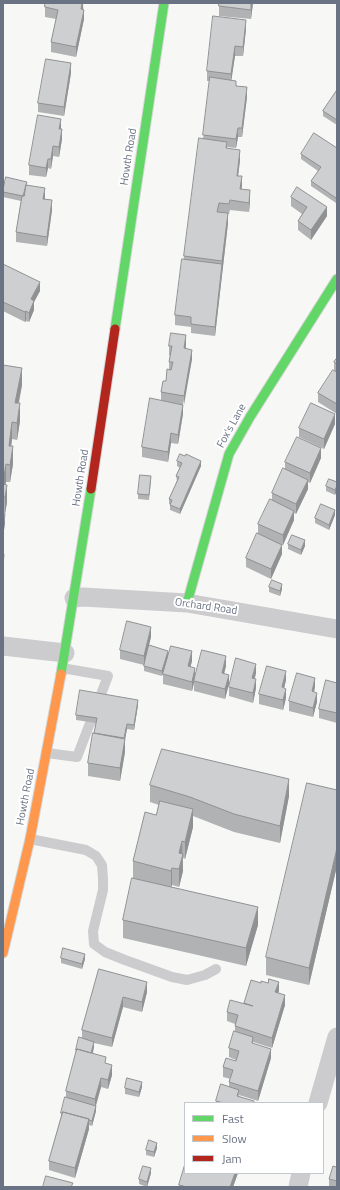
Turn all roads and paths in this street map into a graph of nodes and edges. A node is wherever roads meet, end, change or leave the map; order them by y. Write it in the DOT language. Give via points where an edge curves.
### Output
graph roads {
  1 [pos="164,3"];
  2 [pos="337,279"];
  3 [pos="74,598"];
  4 [pos="187,603"];
  5 [pos="337,629"];
  6 [pos="3,646"];
  7 [pos="64,660"];
  8 [pos="47,753"];
  9 [pos="30,839"];
  10 [pos="3,953"];
  11 [pos="216,969"];
  12 [pos="337,1037"];
  13 [pos="318,1102"];
  14 [pos="301,1174"];
  15 [pos="298,1187"];
  1 -- 3 [label="main road, Howth Road"];
  2 -- 4 [label="main road, Fox's Lane" via="229,454"];
  3 -- 4 [label="street, Orchard Road"];
  3 -- 7 [label="main road, Howth Road"];
  4 -- 5 [label="street, Orchard Road"];
  6 -- 7 [label="street"];
  7 -- 8 [label="main road, Howth Road"];
  7 -- 8 [label="lane" via="108,676 76,757"];
  8 -- 9 [label="main road, Howth Road"];
  9 -- 10 [label="main road, Howth Road"];
  9 -- 11 [label="lane" via="86,850 96,856 102,865 102,896 93,931 94,944 105,952 172,977 187,980"];
  12 -- 13 [label="street"];
  14 -- 15 [label="street"];
}
